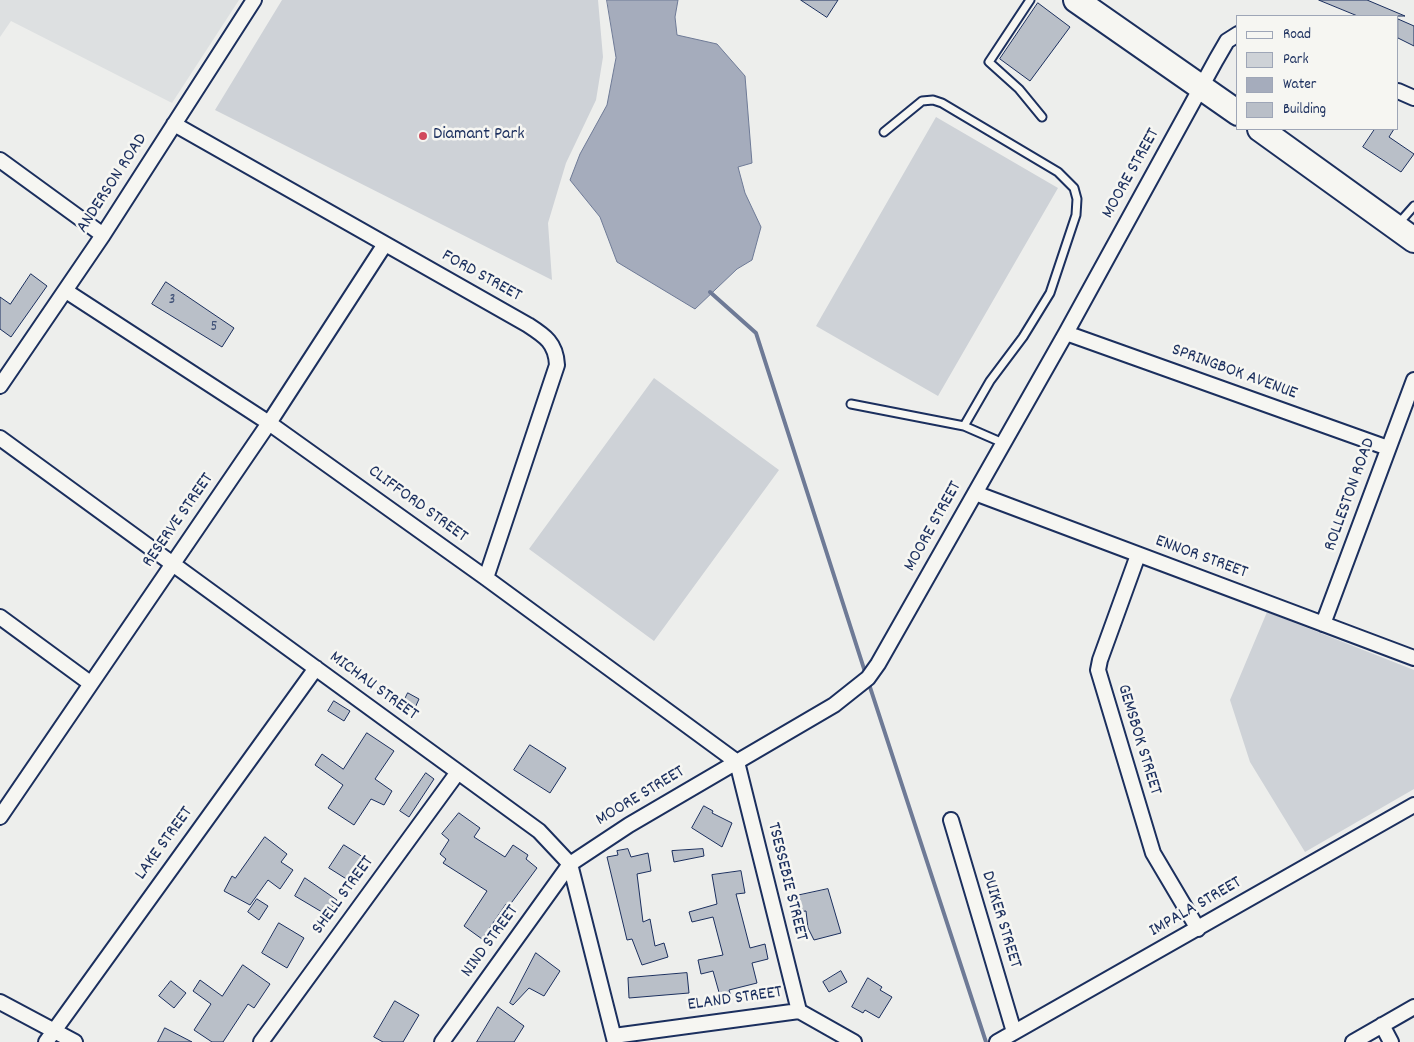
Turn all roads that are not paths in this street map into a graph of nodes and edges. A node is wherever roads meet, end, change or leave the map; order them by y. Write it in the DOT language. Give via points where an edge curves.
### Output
graph roads {
  1 [pos="254,0"];
  2 [pos="1030,0"];
  3 [pos="1076,0"];
  4 [pos="1236,35"];
  5 [pos="1202,86"];
  6 [pos="1399,91"];
  7 [pos="1414,98"];
  8 [pos="1236,112"];
  9 [pos="1042,117"];
  10 [pos="174,124"];
  11 [pos="1261,130"];
  12 [pos="884,132"];
  13 [pos="0,160"];
  14 [pos="1414,206"];
  15 [pos="1405,234"];
  16 [pos="103,235"];
  17 [pos="385,244"];
  18 [pos="66,291"];
  19 [pos="1066,332"];
  20 [pos="1414,380"];
  21 [pos="0,386"];
  22 [pos="851,404"];
  23 [pos="269,423"];
  24 [pos="964,426"];
  25 [pos="0,438"];
  26 [pos="1003,443"];
  27 [pos="1388,448"];
  28 [pos="975,494"];
  29 [pos="1138,555"];
  30 [pos="172,564"];
  31 [pos="486,578"];
  32 [pos="0,617"];
  33 [pos="1323,624"];
  34 [pos="1414,658"];
  35 [pos="316,668"];
  36 [pos="90,684"];
  37 [pos="737,762"];
  38 [pos="458,772"];
  39 [pos="1414,805"];
  40 [pos="0,817"];
  41 [pos="951,820"];
  42 [pos="570,864"];
  43 [pos="1198,929"];
  44 [pos="0,1002"];
  45 [pos="1414,1007"];
  46 [pos="799,1011"];
  47 [pos="1382,1025"];
  48 [pos="53,1029"];
  49 [pos="1014,1032"];
  50 [pos="614,1039"];
  51 [pos="46,1042"];
  52 [pos="75,1042"];
  53 [pos="261,1042"];
  54 [pos="442,1042"];
  55 [pos="854,1042"];
  56 [pos="997,1042"];
  57 [pos="1353,1042"];
  58 [pos="1391,1042"];
  1 -- 10 [label="street, ANDERSON ROAD"];
  2 -- 9 [label="lane" via="989,62 1019,89"];
  3 -- 5 [label="highway"];
  4 -- 5 [label="street, MOORE STREET" via="1227,41"];
  5 -- 8 [label="highway"];
  5 -- 19 [label="street, MOORE STREET"];
  6 -- 7 [label="street"];
  10 -- 16 [label="street, ANDERSON ROAD"];
  10 -- 17 [label="street, FORD STREET"];
  11 -- 15 [label="highway"];
  12 -- 24 [label="lane" via="922,101 942,103 1058,172 1069,181 1077,199 1076,216 1050,293 990,381"];
  13 -- 16 [label="street"];
  14 -- 15 [label="lane"];
  16 -- 18 [label="street, ANDERSON ROAD"];
  17 -- 23 [label="street, RESERVE STREET"];
  17 -- 31 [label="street, FORD STREET" via="528,325 551,342 556,354 557,365"];
  18 -- 21 [label="street, ANDERSON ROAD"];
  18 -- 23 [label="street, CLIFFORD STREET"];
  19 -- 26 [label="street, MOORE STREET"];
  19 -- 27 [label="street, SPRINGBOK AVENUE"];
  20 -- 27 [label="street, ROLLESTON ROAD"];
  22 -- 24 [label="lane"];
  23 -- 30 [label="street, RESERVE STREET"];
  23 -- 31 [label="street, CLIFFORD STREET"];
  24 -- 26 [label="lane"];
  25 -- 30 [label="street, MICHAU STREET"];
  26 -- 28 [label="street, MOORE STREET"];
  27 -- 33 [label="street, ROLLESTON ROAD"];
  28 -- 29 [label="street, ENNOR STREET"];
  28 -- 37 [label="street, MOORE STREET" via="868,678 834,705"];
  29 -- 33 [label="street, ENNOR STREET"];
  29 -- 43 [label="street, GEMSBOK STREET" via="1098,670 1153,853"];
  30 -- 35 [label="street, MICHAU STREET"];
  30 -- 36 [label="street, RESERVE STREET"];
  31 -- 37 [label="street, CLIFFORD STREET"];
  32 -- 36 [label="street"];
  33 -- 34 [label="street, ENNOR STREET"];
  35 -- 38 [label="street, MICHAU STREET"];
  35 -- 48 [label="street, LAKE STREET"];
  36 -- 40 [label="street, RESERVE STREET"];
  37 -- 42 [label="street, MOORE STREET" via="629,825"];
  37 -- 46 [label="street, TSESSEBIE STREET"];
  38 -- 42 [label="street, MICHAU STREET" via="539,831"];
  38 -- 53 [label="street, SHELL STREET"];
  39 -- 43 [label="street, IMPALA STREET"];
  41 -- 49 [label="street, DUIKER STREET"];
  42 -- 50 [label="street, MICHAU STREET"];
  42 -- 54 [label="street, NIND STREET"];
  43 -- 49 [label="street, IMPALA STREET"];
  44 -- 48 [label="street"];
  45 -- 47 [label="street"];
  46 -- 50 [label="street, ELAND STREET"];
  46 -- 55 [label="street, ELAND STREET"];
  47 -- 57 [label="street"];
  47 -- 58 [label="street"];
  48 -- 51 [label="street, LAKE STREET"];
  48 -- 52 [label="street"];
  49 -- 56 [label="street, IMPALA STREET"];
}
